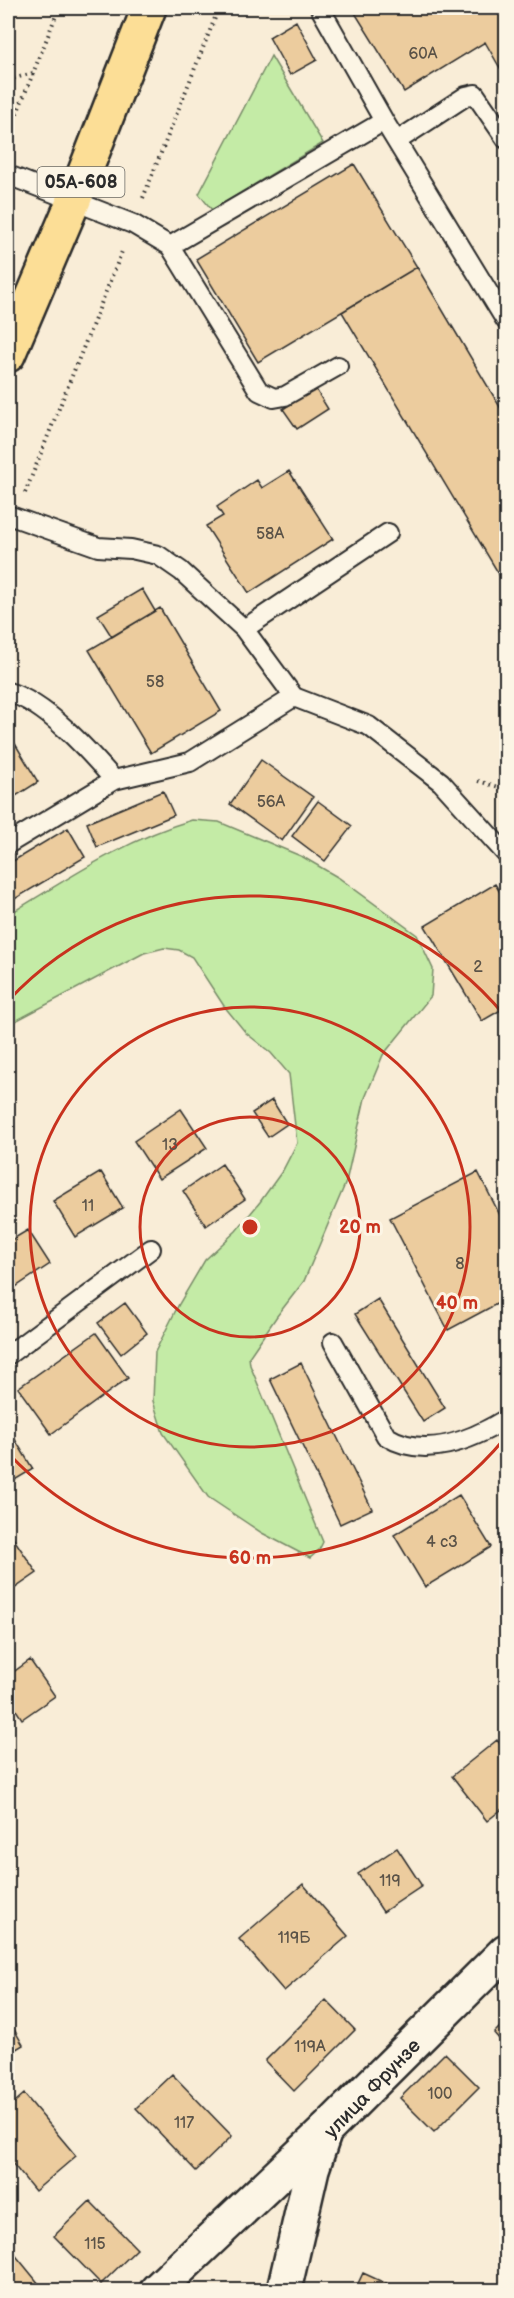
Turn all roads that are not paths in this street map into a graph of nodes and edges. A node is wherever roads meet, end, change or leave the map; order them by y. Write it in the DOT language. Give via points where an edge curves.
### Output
graph roads {
  1 [pos="149,8"];
  2 [pos="320,8"];
  3 [pos="384,121"];
  4 [pos="507,139"];
  5 [pos="397,141"];
  6 [pos="8,175"];
  7 [pos="74,200"];
  8 [pos="170,246"];
  9 [pos="507,321"];
  10 [pos="8,355"];
  11 [pos="338,366"];
  12 [pos="11,517"];
  13 [pos="388,533"];
  14 [pos="244,629"];
  15 [pos="8,692"];
  16 [pos="294,697"];
  17 [pos="114,780"];
  18 [pos="8,844"];
  19 [pos="507,854"];
  20 [pos="151,1249"];
  21 [pos="333,1342"];
  22 [pos="8,1355"];
  23 [pos="507,1419"];
  24 [pos="507,1952"];
  25 [pos="325,2131"];
  26 [pos="158,2290"];
  27 [pos="284,2290"];
  1 -- 7 [label="main road, 05А-608"];
  2 -- 3 [label="lane"];
  3 -- 5 [label="lane"];
  3 -- 8 [label="lane"];
  4 -- 5 [label="lane" via="475,94"];
  5 -- 9 [label="lane"];
  6 -- 7 [label="lane"];
  7 -- 8 [label="lane" via="133,224"];
  7 -- 10 [label="main road, 05А-608"];
  8 -- 11 [label="lane" via="259,391 274,398 285,396"];
  12 -- 14 [label="lane" via="98,546 158,555"];
  13 -- 14 [label="lane"];
  14 -- 16 [label="lane"];
  15 -- 17 [label="lane" via="44,712"];
  16 -- 17 [label="lane" via="190,762"];
  16 -- 19 [label="lane" via="369,726 441,782"];
  17 -- 18 [label="lane"];
  20 -- 22 [label="lane"];
  21 -- 23 [label="lane" via="386,1436 396,1443 435,1448 486,1432"];
  24 -- 25 [label="main road, улица Фрунзе"];
  25 -- 26 [label="main road"];
  25 -- 27 [label="main road, улица Фрунзе" via="314,2161"];
}
